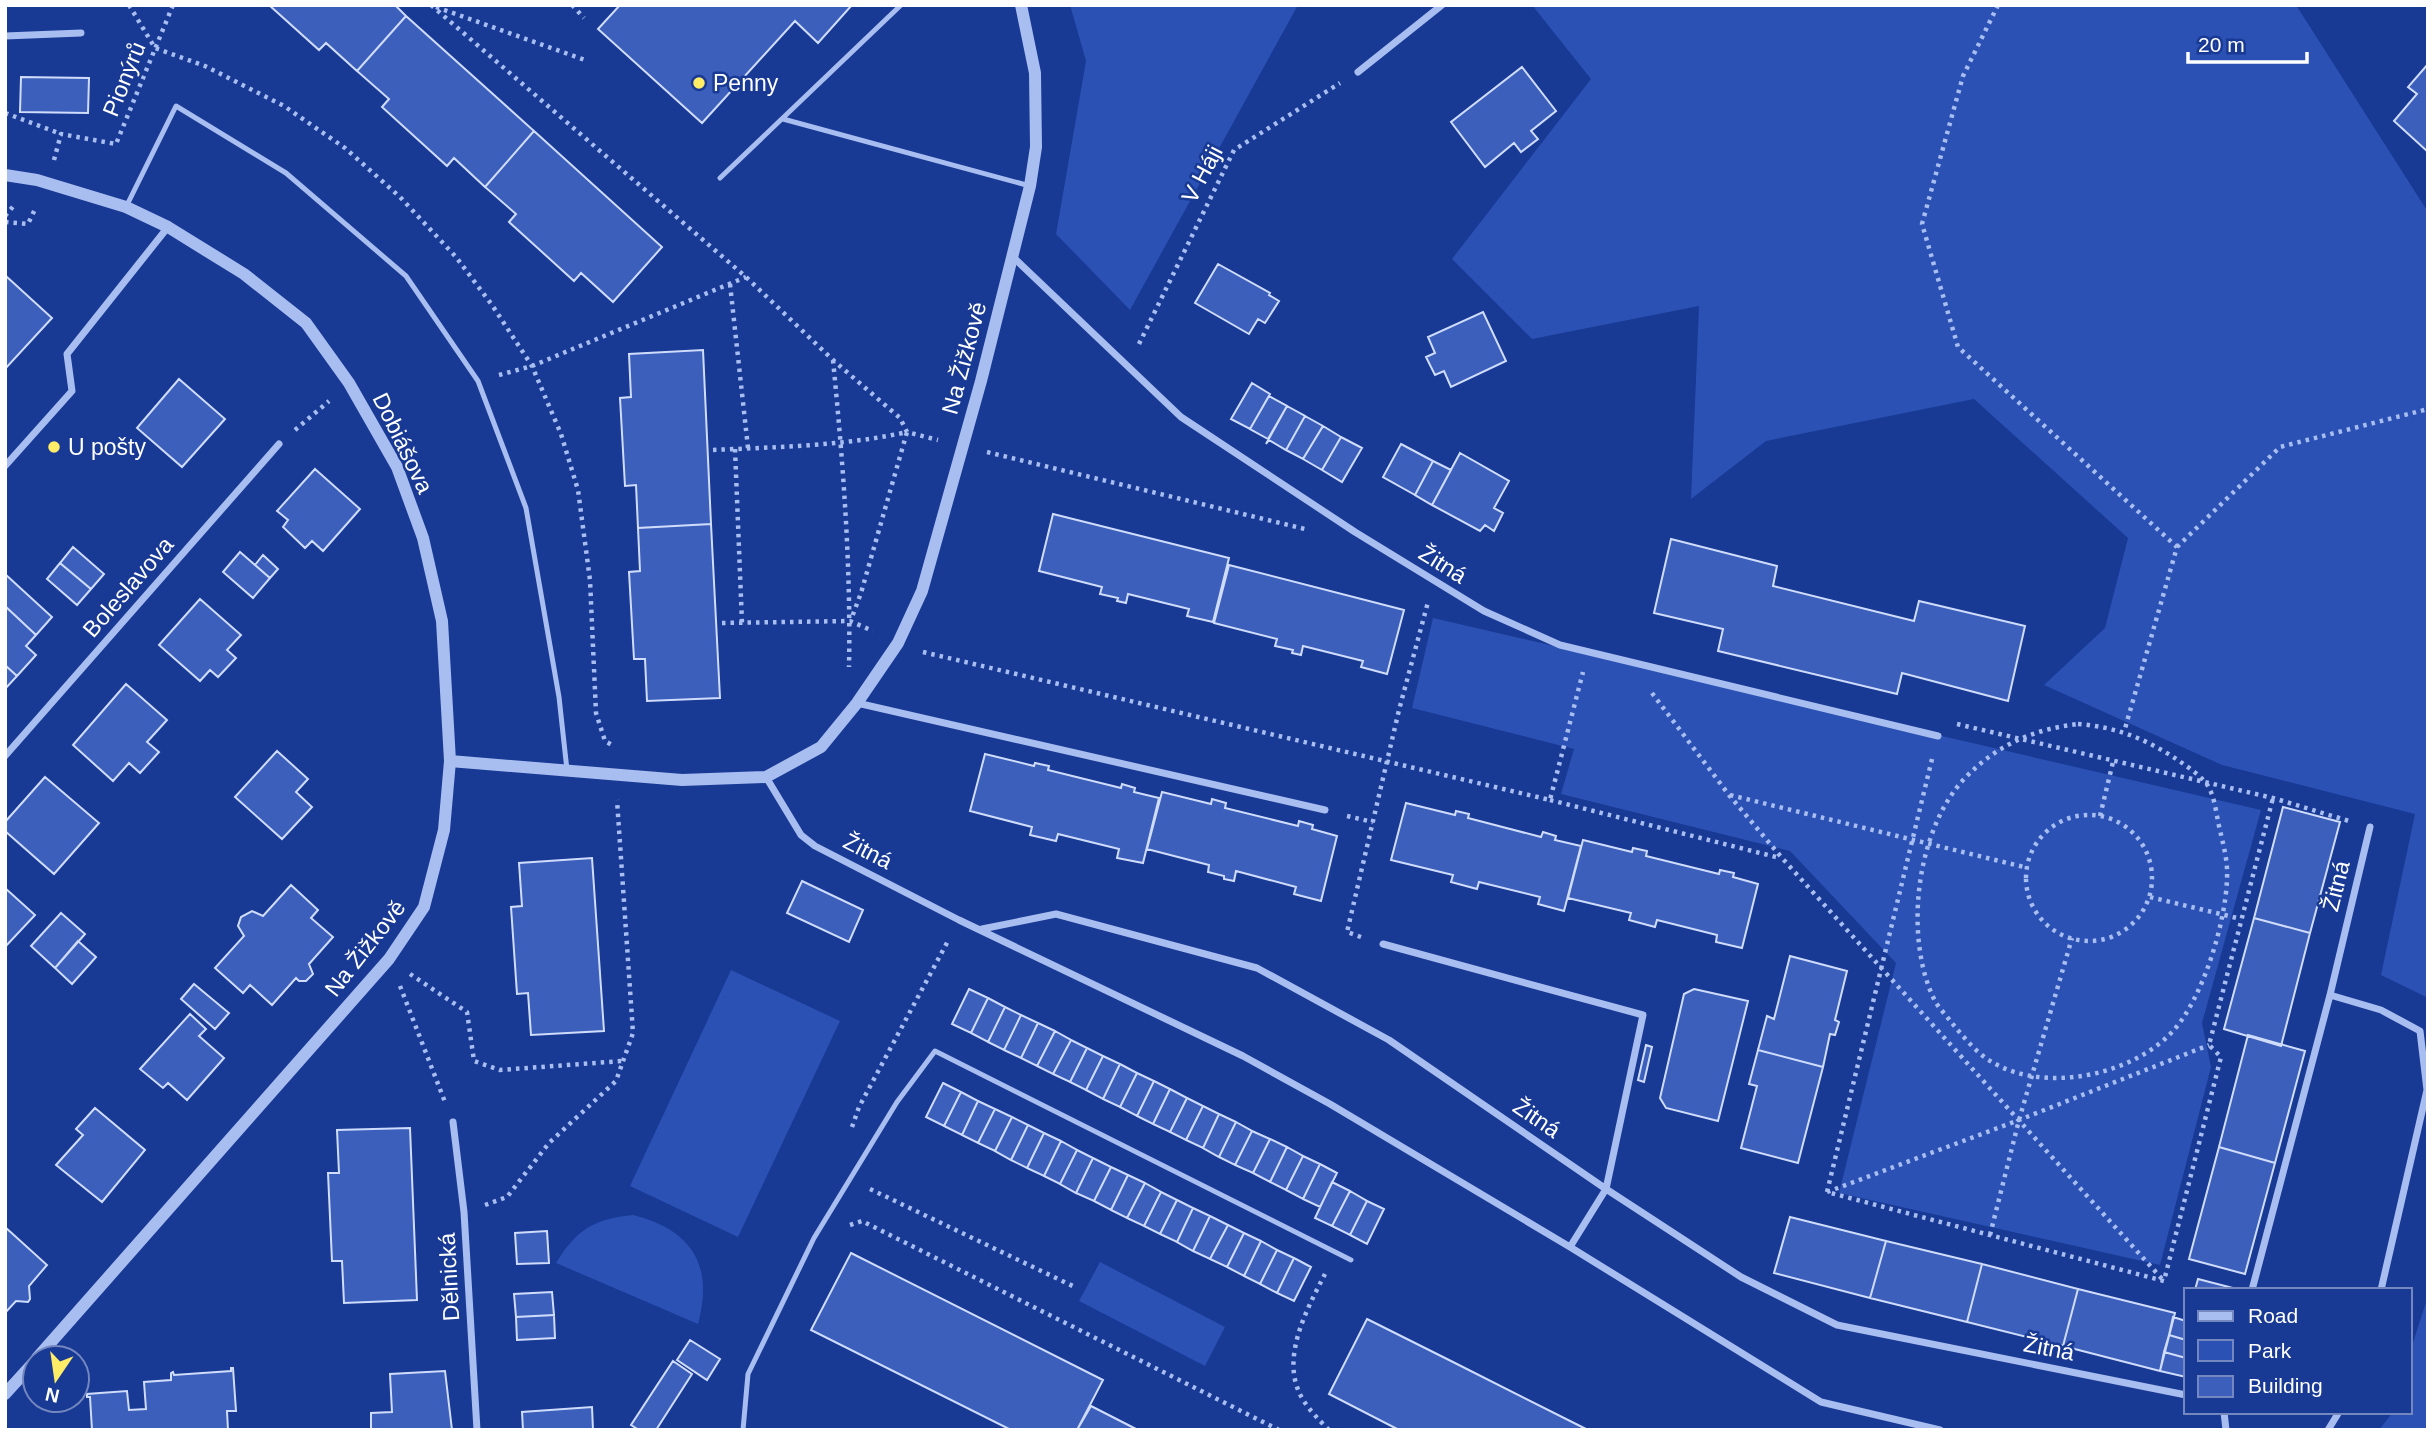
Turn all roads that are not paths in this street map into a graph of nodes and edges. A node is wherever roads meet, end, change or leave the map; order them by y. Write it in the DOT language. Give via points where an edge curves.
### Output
graph roads {
  1 [pos="901,5"];
  2 [pos="1021,5"];
  3 [pos="1441,5"];
  4 [pos="81,33"];
  5 [pos="5,36"];
  6 [pos="1358,72"];
  7 [pos="783,119"];
  8 [pos="5,175"];
  9 [pos="720,178"];
  10 [pos="1030,186"];
  11 [pos="126,207"];
  12 [pos="168,227"];
  13 [pos="1013,257"];
  14 [pos="279,444"];
  15 [pos="5,466"];
  16 [pos="857,703"];
  17 [pos="1938,736"];
  18 [pos="5,756"];
  19 [pos="450,761"];
  20 [pos="567,771"];
  21 [pos="766,777"];
  22 [pos="1325,810"];
  23 [pos="2370,827"];
  24 [pos="981,929"];
  25 [pos="1383,944"];
  26 [pos="2330,995"];
  27 [pos="453,1122"];
  28 [pos="1606,1189"];
  29 [pos="1570,1247"];
  30 [pos="1351,1260"];
  31 [pos="2253,1288"];
  32 [pos="2381,1288"];
  33 [pos="49,1344"];
  34 [pos="21,1376"];
  35 [pos="5,1394"];
  36 [pos="2184,1395"];
  37 [pos="2338,1414"];
  38 [pos="477,1430"];
  39 [pos="743,1430"];
  40 [pos="1940,1430"];
  41 [pos="2328,1430"];
  1 -- 7 [label="lane"];
  2 -- 10 [label="street, Na Žižkově" via="1035,73"];
  3 -- 6 [label="street"];
  4 -- 5 [label="street"];
  7 -- 9 [label="lane"];
  7 -- 10 [label="lane"];
  8 -- 11 [label="street, Dobiášova"];
  10 -- 13 [label="street, Na Žižkově"];
  11 -- 12 [label="street, Dobiášova"];
  11 -- 20 [label="lane" via="176,106 286,173 406,276 478,381 526,508"];
  12 -- 15 [label="street" via="67,354 72,391"];
  12 -- 19 [label="street, Dobiášova" via="244,274 306,323 349,383 397,467 423,538 442,621"];
  13 -- 16 [label="street, Na Žižkově" via="922,591 898,643"];
  13 -- 17 [label="street, Žitná" via="1181,416 1484,611 1560,645"];
  14 -- 18 [label="street, Boleslavova"];
  16 -- 21 [label="street, Na Žižkově" via="821,747"];
  16 -- 22 [label="street"];
  19 -- 20 [label="street, Na Žižkově"];
  19 -- 33 [label="street, Na Žižkově" via="443,830 424,907 389,959"];
  20 -- 21 [label="street, Na Žižkově" via="682,779"];
  21 -- 24 [label="street, Žitná" via="801,835 815,846"];
  23 -- 26 [label="street, Žitná"];
  24 -- 28 [label="street, Žitná" via="1056,914 1258,968 1389,1040"];
  24 -- 29 [label="street, Žitná" via="1254,1062"];
  25 -- 28 [label="street" via="1643,1015"];
  26 -- 31 [label="street, Žitná"];
  26 -- 32 [label="street" via="2381,1010 2420,1031 2427,1090"];
  27 -- 38 [label="street, Dělnická" via="464,1212"];
  28 -- 29 [label="street"];
  28 -- 36 [label="street, Žitná" via="1741,1277 1837,1325"];
  29 -- 40 [label="street, Žitná" via="1821,1402"];
  30 -- 39 [label="lane" via="935,1051 897,1102 814,1238 748,1374"];
  34 -- 35 [label="street, Na Žižkově"];
  37 -- 41 [label="street"];
}
